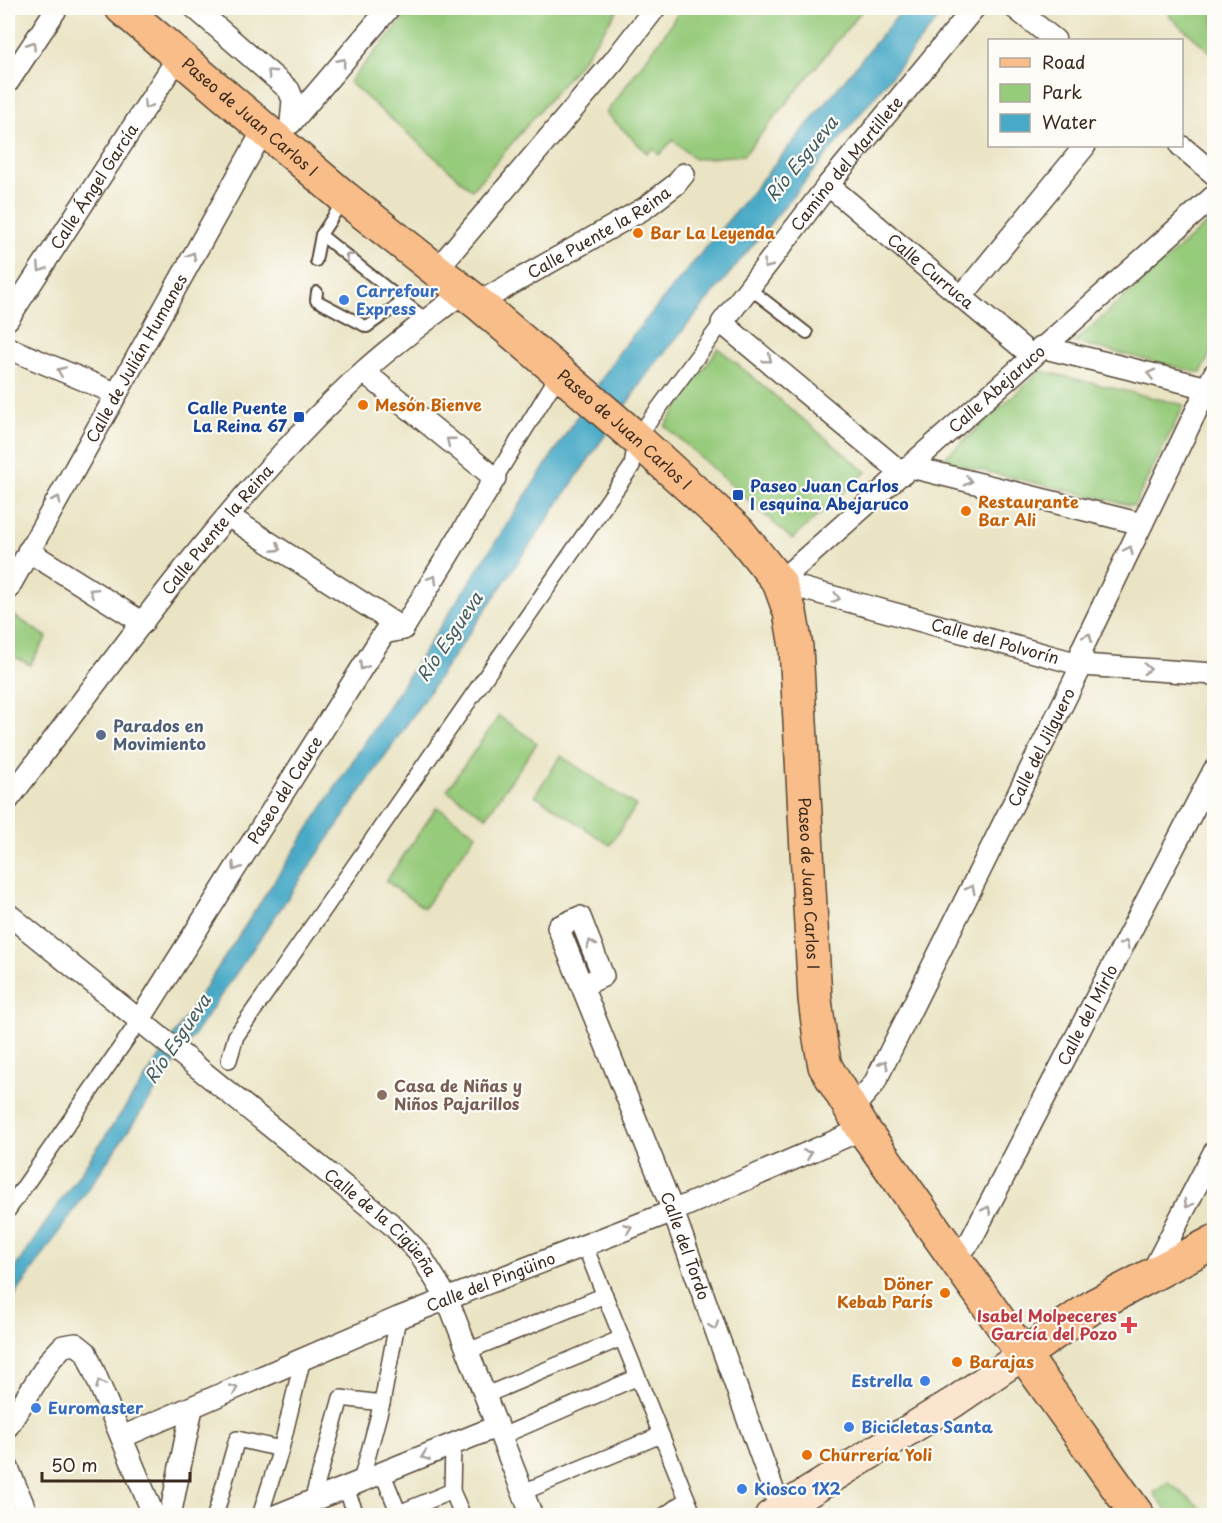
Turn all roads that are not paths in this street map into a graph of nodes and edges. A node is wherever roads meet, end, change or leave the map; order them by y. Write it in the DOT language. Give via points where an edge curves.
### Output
graph roads {
  1 [pos="57,8"];
  2 [pos="122,8"];
  3 [pos="156,8"];
  4 [pos="195,8"];
  5 [pos="389,8"];
  6 [pos="655,8"];
  7 [pos="974,8"];
  8 [pos="1015,8"];
  9 [pos="1054,39"];
  10 [pos="179,56"];
  11 [pos="8,82"];
  12 [pos="278,126"];
  13 [pos="1084,147"];
  14 [pos="1182,147"];
  15 [pos="684,174"];
  16 [pos="1215,174"];
  17 [pos="828,185"];
  18 [pos="1215,196"];
  19 [pos="345,198"];
  20 [pos="321,235"];
  21 [pos="316,261"];
  22 [pos="444,261"];
  23 [pos="749,288"];
  24 [pos="317,292"];
  25 [pos="962,296"];
  26 [pos="470,298"];
  27 [pos="403,301"];
  28 [pos="8,319"];
  29 [pos="427,320"];
  30 [pos="722,323"];
  31 [pos="807,333"];
  32 [pos="8,348"];
  33 [pos="1036,352"];
  34 [pos="364,372"];
  35 [pos="559,374"];
  36 [pos="1211,381"];
  37 [pos="115,393"];
  38 [pos="631,435"];
  39 [pos="907,470"];
  40 [pos="495,478"];
  41 [pos="228,516"];
  42 [pos="1142,524"];
  43 [pos="28,551"];
  44 [pos="779,582"];
  45 [pos="8,589"];
  46 [pos="143,623"];
  47 [pos="403,629"];
  48 [pos="1082,665"];
  49 [pos="1215,674"];
  50 [pos="1215,770"];
  51 [pos="8,800"];
  52 [pos="8,914"];
  53 [pos="582,986"];
  54 [pos="145,1026"];
  55 [pos="229,1060"];
  56 [pos="856,1120"];
  57 [pos="1215,1152"];
  58 [pos="8,1210"];
  59 [pos="673,1211"];
  60 [pos="1215,1242"];
  61 [pos="585,1244"];
  62 [pos="956,1259"];
  63 [pos="1151,1274"];
  64 [pos="605,1295"];
  65 [pos="447,1298"];
  66 [pos="398,1318"];
  67 [pos="622,1338"];
  68 [pos="468,1351"];
  69 [pos="1024,1354"];
  70 [pos="303,1358"];
  71 [pos="638,1377"];
  72 [pos="486,1395"];
  73 [pos="382,1403"];
  74 [pos="192,1408"];
  75 [pos="8,1426"];
  76 [pos="500,1431"];
  77 [pos="661,1435"];
  78 [pos="122,1437"];
  79 [pos="453,1446"];
  80 [pos="281,1449"];
  81 [pos="8,1468"];
  82 [pos="382,1472"];
  83 [pos="353,1484"];
  84 [pos="452,1491"];
  85 [pos="523,1492"];
  86 [pos="687,1499"];
  87 [pos="312,1501"];
  88 [pos="775,1512"];
  89 [pos="399,1514"];
  90 [pos="28,1515"];
  91 [pos="154,1515"];
  92 [pos="170,1515"];
  93 [pos="215,1515"];
  94 [pos="260,1515"];
  95 [pos="280,1515"];
  96 [pos="357,1515"];
  97 [pos="463,1515"];
  98 [pos="532,1515"];
  99 [pos="664,1515"];
  100 [pos="694,1515"];
  101 [pos="1138,1515"];
  11 -- 1 [label="street, one-way"];
  2 -- 10 [label="main road, Paseo de Juan Carlos I"];
  3 -- 12 [label="main road, Paseo de Juan Carlos I"];
  12 -- 4 [label="street, one-way" via="293,100 289,90"];
  12 -- 5 [label="street, Calle de Julián Humanes, one-way"];
  6 -- 22 [label="street" via="614,62"];
  7 -- 17 [label="street, Camino del Martillete"];
  8 -- 9 [label="street"];
  10 -- 12 [label="main road, Paseo de Juan Carlos I"];
  10 -- 28 [label="street, Calle Ángel García, one-way"];
  12 -- 19 [label="main road, Paseo de Juan Carlos I"];
  12 -- 22 [label="main road, Paseo de Juan Carlos I" via="417,228"];
  37 -- 12 [label="street, Calle de Julián Humanes, one-way"];
  13 -- 25 [label="street"];
  14 -- 16 [label="street"];
  15 -- 26 [label="street, Calle Puente la Reina" via="645,208"];
  17 -- 23 [label="street, Camino del Martillete, one-way"];
  17 -- 25 [label="street, Calle Curruca"];
  18 -- 33 [label="street, Calle Abejaruco"];
  19 -- 20 [label="lane"];
  19 -- 26 [label="main road, Paseo de Juan Carlos I"];
  20 -- 21 [label="lane"];
  27 -- 20 [label="lane, one-way"];
  22 -- 26 [label="main road, Paseo de Juan Carlos I"];
  23 -- 30 [label="street, Camino del Martillete"];
  23 -- 31 [label="lane"];
  24 -- 27 [label="lane" via="316,300 367,327"];
  25 -- 33 [label="street, Calle Curruca"];
  26 -- 29 [label="street, Calle Puente la Reina"];
  26 -- 35 [label="main road, Paseo de Juan Carlos I"];
  27 -- 29 [label="lane"];
  29 -- 34 [label="street, Calle Puente la Reina"];
  30 -- 38 [label="street, Camino del Martillete"];
  30 -- 39 [label="street, one-way"];
  37 -- 32 [label="street, one-way"];
  36 -- 33 [label="street, Calle Curruca, one-way"];
  33 -- 39 [label="street, Calle Abejaruco"];
  40 -- 34 [label="street, one-way"];
  34 -- 41 [label="street, Calle Puente la Reina" via="309,425"];
  35 -- 38 [label="main road, Paseo de Juan Carlos I"];
  35 -- 40 [label="street"];
  36 -- 42 [label="street, Calle del Jilguero"];
  43 -- 37 [label="street, Calle de Julián Humanes, one-way"];
  38 -- 44 [label="main road, Paseo de Juan Carlos I" via="738,531"];
  38 -- 55 [label="street" via="632,466 236,1036"];
  39 -- 42 [label="street, one-way"];
  39 -- 44 [label="street, Calle Abejaruco"];
  47 -- 40 [label="street, one-way"];
  41 -- 46 [label="street, Calle Puente la Reina"];
  41 -- 47 [label="street, one-way"];
  48 -- 42 [label="street, Calle del Jilguero, one-way" via="1082,649"];
  43 -- 45 [label="street, Calle de Julián Humanes"];
  46 -- 43 [label="street, one-way"];
  44 -- 48 [label="street, Calle del Polvorín, one-way"];
  44 -- 56 [label="main road, Paseo de Juan Carlos I" via="790,612 796,647 820,1039 825,1066"];
  46 -- 51 [label="street, Calle Puente la Reina"];
  47 -- 54 [label="street, Paseo del Cauce, one-way" via="384,633"];
  48 -- 49 [label="street, Calle del Polvorín, one-way"];
  56 -- 48 [label="street, Calle del Jilguero, one-way"];
  62 -- 50 [label="street, Calle del Mirlo, one-way" via="971,1240"];
  52 -- 54 [label="street, Calle de la Cigüeña"];
  53 -- 59 [label="street, Calle del Tordo"];
  54 -- 58 [label="street, Paseo del Cauce"];
  54 -- 65 [label="street, Calle de la Cigüeña" via="391,1224 419,1253"];
  59 -- 56 [label="street, Calle del Pingüino, one-way"];
  56 -- 62 [label="main road, Paseo de Juan Carlos I"];
  57 -- 63 [label="street, one-way"];
  61 -- 59 [label="street, Calle del Pingüino, one-way"];
  59 -- 88 [label="street, Calle del Tordo, one-way"];
  60 -- 63 [label="main road"];
  61 -- 64 [label="street"];
  61 -- 65 [label="street, Calle del Pingüino"];
  62 -- 69 [label="main road, Paseo de Juan Carlos I"];
  63 -- 69 [label="main road" via="1095,1305"];
  64 -- 67 [label="street"];
  64 -- 68 [label="street"];
  65 -- 66 [label="street, Calle del Pingüino"];
  65 -- 68 [label="street, Calle de la Cigüeña"];
  66 -- 70 [label="street, Calle del Pingüino"];
  66 -- 73 [label="street"];
  67 -- 71 [label="street"];
  67 -- 72 [label="street"];
  68 -- 72 [label="street, Calle de la Cigüeña"];
  69 -- 88 [label="main road" via="954,1402"];
  69 -- 101 [label="main road, Paseo de Juan Carlos I"];
  74 -- 70 [label="street, Calle del Pingüino, one-way"];
  70 -- 80 [label="street"];
  71 -- 76 [label="street"];
  71 -- 77 [label="street"];
  72 -- 76 [label="street, Calle de la Cigüeña"];
  73 -- 83 [label="street"];
  73 -- 87 [label="street" via="341,1398"];
  74 -- 78 [label="street, Calle del Pingüino"];
  74 -- 92 [label="street"];
  78 -- 75 [label="street, one-way" via="86,1352 76,1344 63,1346 50,1360"];
  76 -- 79 [label="street"];
  76 -- 85 [label="street, Calle de la Cigüeña"];
  77 -- 85 [label="street"];
  77 -- 86 [label="street"];
  78 -- 91 [label="street"];
  79 -- 82 [label="street, one-way"];
  79 -- 84 [label="street"];
  80 -- 93 [label="street" via="237,1439"];
  80 -- 94 [label="street"];
  81 -- 90 [label="street"];
  82 -- 83 [label="street"];
  82 -- 89 [label="street"];
  83 -- 87 [label="street"];
  83 -- 96 [label="street"];
  84 -- 89 [label="street"];
  84 -- 97 [label="street"];
  85 -- 98 [label="street, Calle de la Cigüeña"];
  86 -- 99 [label="street"];
  86 -- 100 [label="street"];
  87 -- 95 [label="street"];
}
